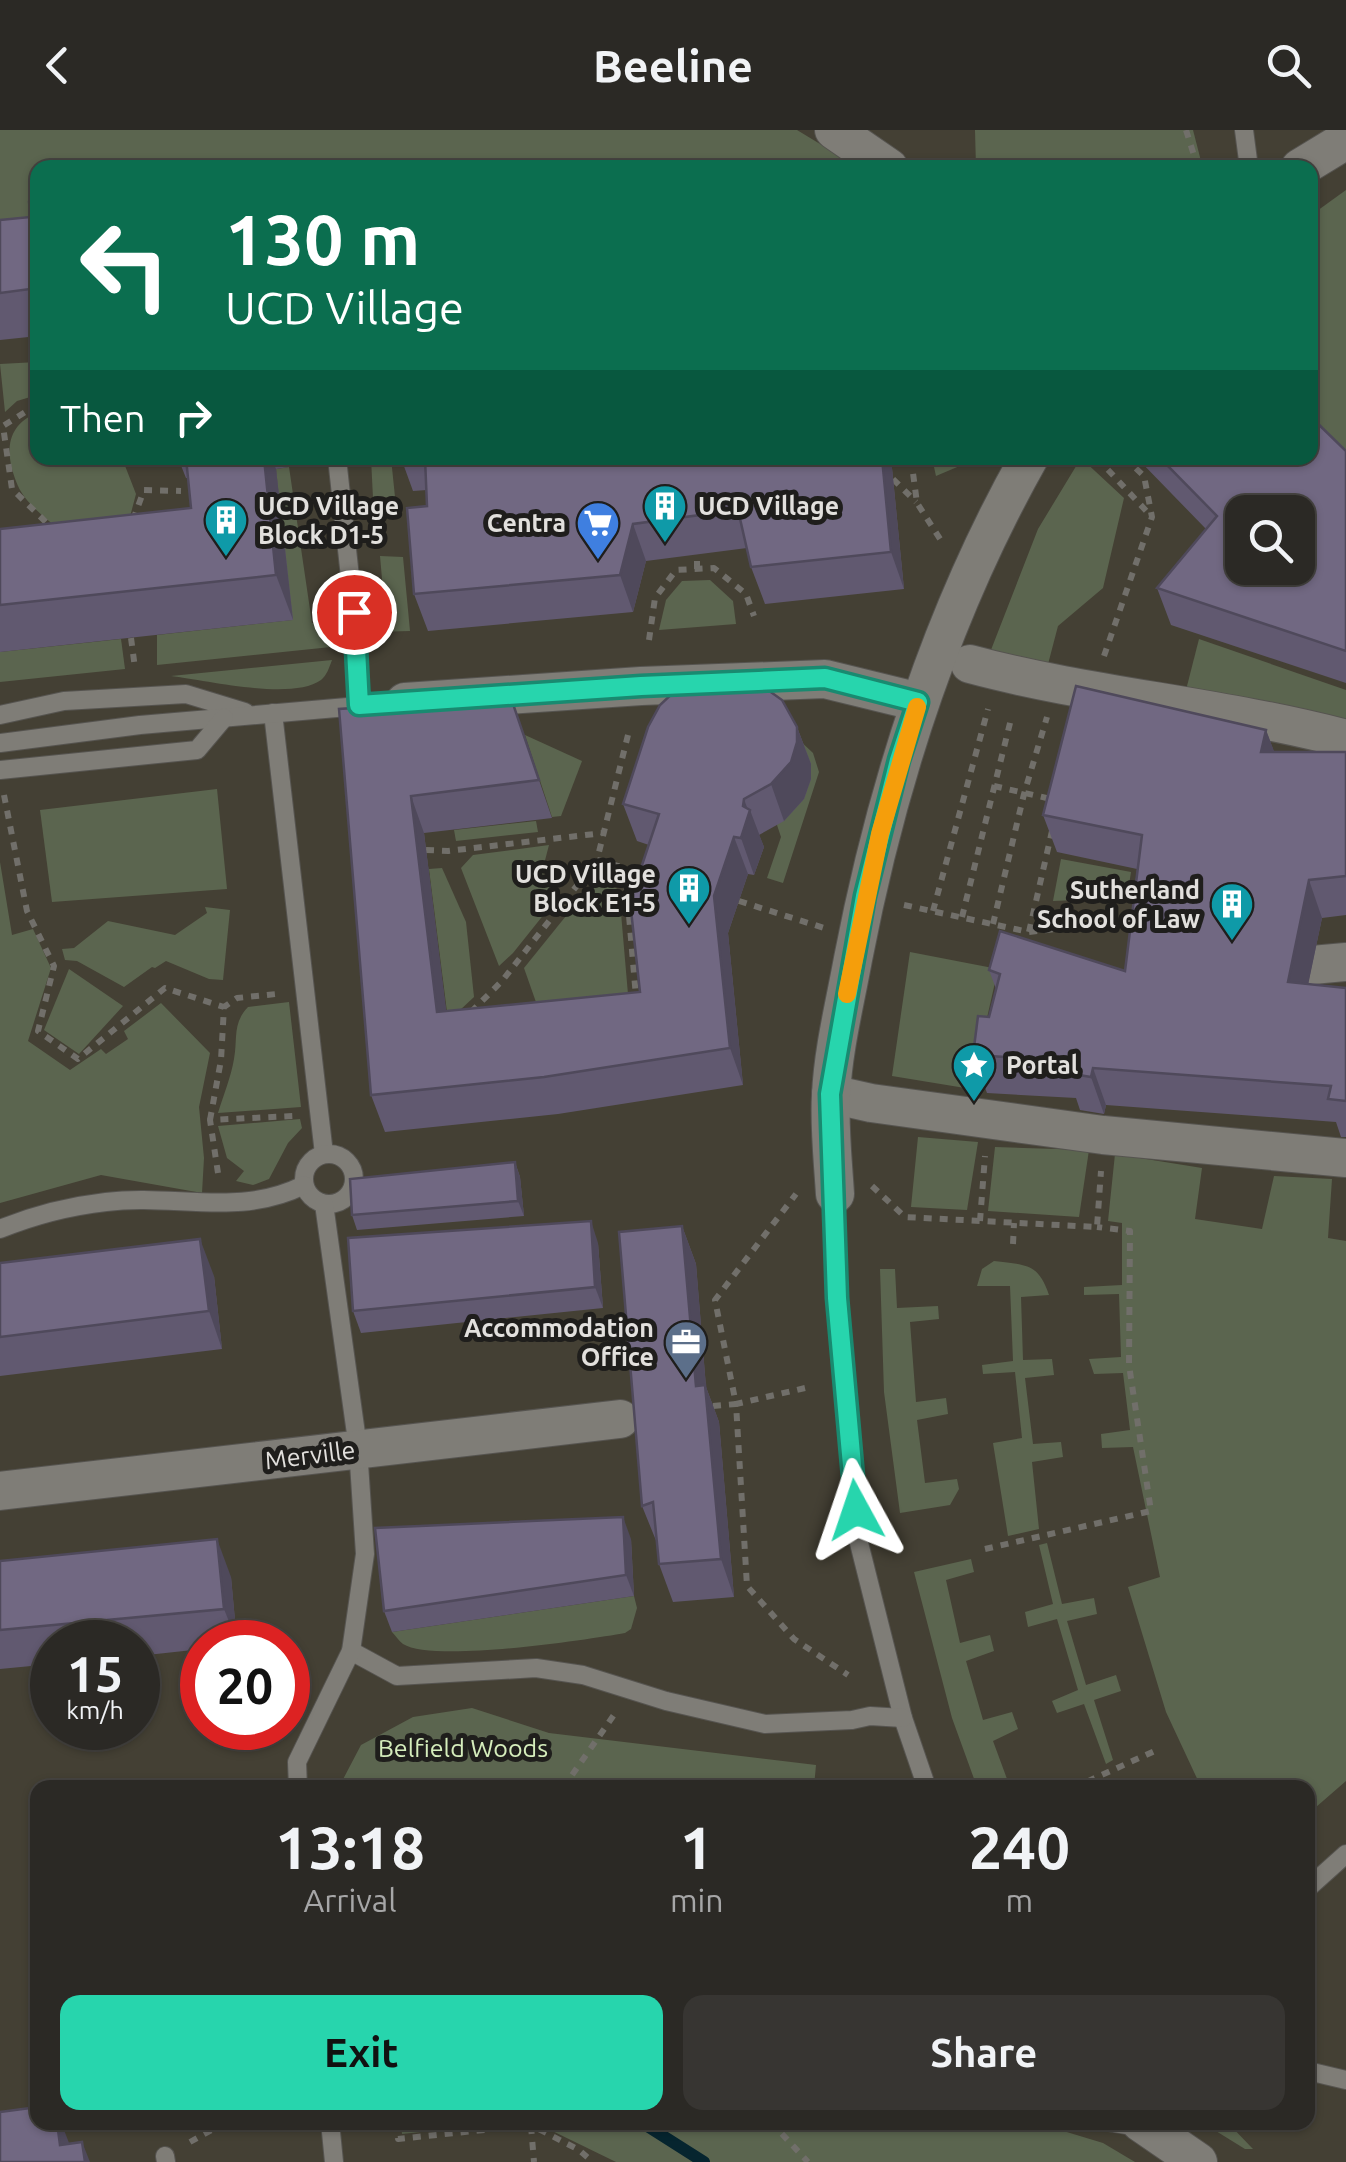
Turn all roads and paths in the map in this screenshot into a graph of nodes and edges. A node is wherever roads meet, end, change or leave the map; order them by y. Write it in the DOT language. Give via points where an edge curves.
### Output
graph roads {
  1 [pos="834,130"];
  2 [pos="1186,130"];
  3 [pos="1244,130"];
  4 [pos="1346,140"];
  5 [pos="877,160"];
  6 [pos="1195,160"];
  7 [pos="1248,160"];
  8 [pos="1313,160"];
  9 [pos="30,409"];
  10 [pos="338,465"];
  11 [pos="911,465"];
  12 [pos="1026,465"];
  13 [pos="1104,465"];
  14 [pos="1132,465"];
  15 [pos="894,479"];
  16 [pos="181,491"];
  17 [pos="917,502"];
  18 [pos="131,527"];
  19 [pos="52,528"];
  20 [pos="943,543"];
  21 [pos="698,555"];
  22 [pos="697,569"];
  23 [pos="754,616"];
  24 [pos="131,638"];
  25 [pos="649,640"];
  26 [pos="970,664"];
  27 [pos="135,674"];
  28 [pos="1023,687"];
  29 [pos="405,702"];
  30 [pos="918,702"];
  31 [pos="359,705"];
  32 [pos="264,714"];
  33 [pos="0,715"];
  34 [pos="224,718"];
  35 [pos="628,735"];
  36 [pos="1346,739"];
  37 [pos="0,743"];
  38 [pos="1,779"];
  39 [pos="994,786"];
  40 [pos="1024,794"];
  41 [pos="611,800"];
  42 [pos="1059,801"];
  43 [pos="628,805"];
  44 [pos="603,834"];
  45 [pos="426,850"];
  46 [pos="598,860"];
  47 [pos="625,869"];
  48 [pos="664,878"];
  49 [pos="739,901"];
  50 [pos="900,904"];
  51 [pos="933,911"];
  52 [pos="962,917"];
  53 [pos="1149,919"];
  54 [pos="993,924"];
  55 [pos="814,925"];
  56 [pos="1014,929"];
  57 [pos="1010,948"];
  58 [pos="305,991"];
  59 [pos="224,1007"];
  60 [pos="637,1012"];
  61 [pos="462,1020"];
  62 [pos="830,1094"];
  63 [pos="320,1115"];
  64 [pos="988,1119"];
  65 [pos="210,1120"];
  66 [pos="324,1154"];
  67 [pos="1346,1158"];
  68 [pos="304,1185"];
  69 [pos="872,1186"];
  70 [pos="796,1193"];
  71 [pos="835,1194"];
  72 [pos="324,1204"];
  73 [pos="222,1205"];
  74 [pos="980,1221"];
  75 [pos="1014,1222"];
  76 [pos="0,1229"];
  77 [pos="1012,1244"];
  78 [pos="805,1388"];
  79 [pos="736,1404"];
  80 [pos="712,1406"];
  81 [pos="620,1419"];
  82 [pos="358,1448"];
  83 [pos="0,1491"];
  84 [pos="985,1549"];
  85 [pos="351,1651"];
  86 [pos="848,1675"];
  87 [pos="630,1690"];
  88 [pos="902,1718"];
  89 [pos="1159,1750"];
  90 [pos="297,1780"];
  91 [pos="568,1780"];
  92 [pos="924,1780"];
  93 [pos="1091,1780"];
  94 [pos="1346,1854"];
  95 [pos="1315,1882"];
  96 [pos="1315,2073"];
  97 [pos="1346,2080"];
  98 [pos="331,2130"];
  99 [pos="397,2130"];
  100 [pos="484,2130"];
  101 [pos="531,2130"];
  102 [pos="540,2130"];
  103 [pos="778,2130"];
  104 [pos="1142,2130"];
  105 [pos="334,2162"];
  106 [pos="534,2162"];
  107 [pos="593,2162"];
  108 [pos="808,2162"];
  109 [pos="1198,2162"];
  1 -- 5 [label="street"];
  2 -- 6 [label="path"];
  3 -- 7 [label="lane"];
  4 -- 8 [label="street"];
  9 -- 19 [label="path" via="3,426 12,489"];
  10 -- 31 [label="lane"];
  11 -- 17 [label="path"];
  12 -- 30 [label="street" via="974,565"];
  13 -- 14 [label="path" via="1152,517 1144,476"];
  15 -- 17 [label="path"];
  16 -- 18 [label="path" via="144,490"];
  17 -- 20 [label="path"];
  21 -- 22 [label="path"];
  22 -- 23 [label="path" via="714,568 746,594"];
  22 -- 25 [label="path" via="676,570 655,598"];
  24 -- 27 [label="path"];
  26 -- 28 [label="street"];
  28 -- 36 [label="street" via="1298,726"];
  28 -- 39 [label="path"];
  28 -- 40 [label="path"];
  28 -- 51 [label="path"];
  29 -- 30 [label="street" via="825,678"];
  29 -- 31 [label="lane"];
  30 -- 62 [label="street" via="865,896"];
  31 -- 32 [label="lane"];
  32 -- 33 [label="lane" via="186,694 64,701"];
  32 -- 34 [label="lane"];
  32 -- 58 [label="lane"];
  34 -- 37 [label="lane"];
  34 -- 38 [label="lane" via="197,750"];
  35 -- 41 [label="path"];
  38 -- 59 [label="path" via="26,912 54,966 38,1031 78,1060 164,988"];
  39 -- 40 [label="path"];
  39 -- 52 [label="path"];
  40 -- 42 [label="path"];
  40 -- 54 [label="path"];
  41 -- 43 [label="path"];
  41 -- 44 [label="path"];
  44 -- 45 [label="path"];
  44 -- 46 [label="path"];
  46 -- 47 [label="path"];
  46 -- 61 [label="path" via="502,981"];
  47 -- 48 [label="path"];
  47 -- 60 [label="path"];
  49 -- 55 [label="path"];
  50 -- 51 [label="path"];
  51 -- 52 [label="path"];
  52 -- 54 [label="path"];
  53 -- 56 [label="path"];
  54 -- 56 [label="path"];
  56 -- 57 [label="path"];
  58 -- 59 [label="path" via="237,998"];
  58 -- 63 [label="lane"];
  59 -- 65 [label="path"];
  62 -- 64 [label="street"];
  62 -- 71 [label="street"];
  63 -- 65 [label="path"];
  63 -- 66 [label="lane"];
  64 -- 67 [label="street"];
  64 -- 74 [label="path"];
  65 -- 73 [label="path"];
  66 -- 68 [label="lane" via="306,1169"];
  66 -- 72 [label="lane" via="348,1162 354,1177 346,1198"];
  68 -- 72 [label="lane"];
  68 -- 73 [label="lane" via="279,1198"];
  69 -- 74 [label="path" via="905,1217"];
  70 -- 79 [label="path" via="715,1300"];
  71 -- 88 [label="lane" via="837,1298 859,1543"];
  72 -- 82 [label="lane"];
  73 -- 76 [label="lane" via="108,1201"];
  74 -- 75 [label="path"];
  75 -- 77 [label="path"];
  75 -- 84 [label="path" via="1097,1223 1130,1231 1129,1364 1151,1511"];
  78 -- 79 [label="path"];
  79 -- 80 [label="path"];
  79 -- 86 [label="path" via="747,1586 794,1639"];
  81 -- 82 [label="street, Merville"];
  82 -- 83 [label="street, Merville"];
  82 -- 85 [label="lane" via="365,1554"];
  85 -- 87 [label="lane" via="396,1676 536,1668"];
  85 -- 90 [label="lane" via="296,1762"];
  87 -- 88 [label="lane" via="765,1724"];
  87 -- 91 [label="path"];
  88 -- 92 [label="lane"];
  89 -- 93 [label="path"];
  94 -- 95 [label="lane"];
  96 -- 97 [label="lane"];
  98 -- 105 [label="lane"];
  99 -- 100 [label="path" via="398,2139"];
  101 -- 106 [label="path"];
  102 -- 107 [label="path"];
  103 -- 108 [label="path"];
  104 -- 109 [label="street"];
}
